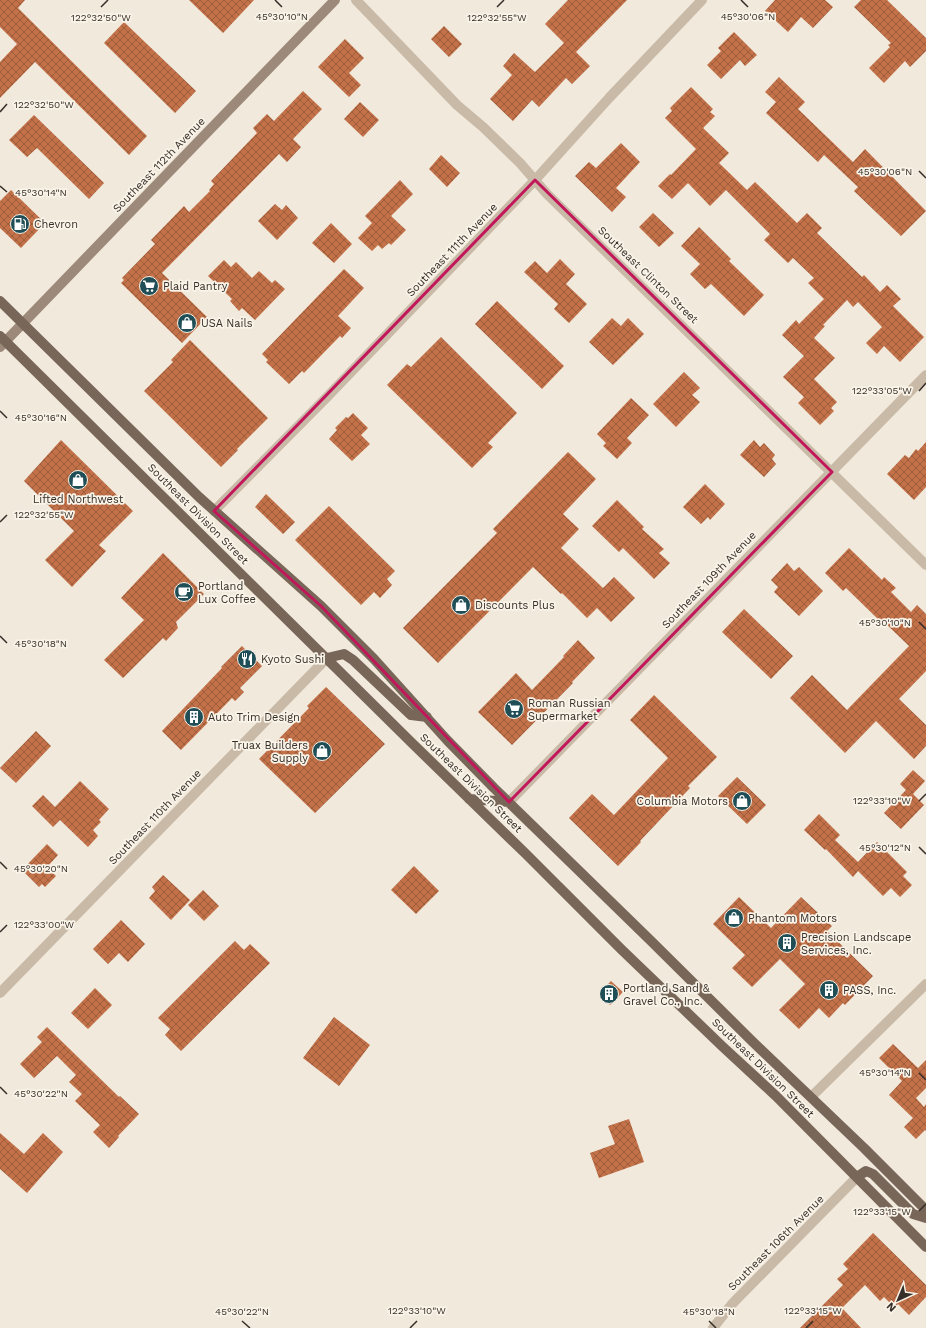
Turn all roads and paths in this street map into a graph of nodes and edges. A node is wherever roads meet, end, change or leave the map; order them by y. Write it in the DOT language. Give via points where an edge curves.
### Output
graph roads {
  1 [pos="335,0"];
  2 [pos="356,0"];
  3 [pos="702,0"];
  4 [pos="535,180"];
  5 [pos="0,300"];
  6 [pos="22,323"];
  7 [pos="2,341"];
  8 [pos="926,375"];
  9 [pos="832,472"];
  10 [pos="214,511"];
  11 [pos="926,565"];
  12 [pos="327,658"];
  13 [pos="427,718"];
  14 [pos="469,798"];
  15 [pos="509,802"];
  16 [pos="926,984"];
  17 [pos="0,993"];
  18 [pos="811,1097"];
  19 [pos="858,1177"];
  20 [pos="926,1210"];
  21 [pos="926,1218"];
  22 [pos="926,1247"];
  23 [pos="714,1328"];
  1 -- 6 [label="main road, Southeast 112th Avenue"];
  2 -- 4 [label="street, Southeast Clinton Street" via="429,77 484,127"];
  3 -- 4 [label="street, Southeast 111th Avenue"];
  4 -- 9 [label="street, Southeast Clinton Street"];
  4 -- 10 [label="street, Southeast 111th Avenue"];
  5 -- 6 [label="main road, Southeast Division Street"];
  6 -- 7 [label="main road, Southeast 112th Avenue"];
  6 -- 10 [label="main road, Southeast Division Street"];
  7 -- 12 [label="main road, Southeast Division Street"];
  8 -- 9 [label="street, Southeast 109th Avenue"];
  9 -- 11 [label="street, Southeast Clinton Street"];
  9 -- 15 [label="street, Southeast 109th Avenue"];
  10 -- 13 [label="main road, Southeast Division Street" via="321,606 374,659"];
  12 -- 13 [label="main road" via="344,654 411,715"];
  12 -- 14 [label="main road, Southeast Division Street"];
  12 -- 17 [label="street, Southeast 110th Avenue"];
  13 -- 15 [label="main road, Southeast Division Street"];
  14 -- 15 [label="main road"];
  14 -- 19 [label="main road, Southeast Division Street" via="627,955"];
  15 -- 18 [label="main road, Southeast Division Street"];
  16 -- 18 [label="street"];
  18 -- 20 [label="main road, Southeast Division Street"];
  19 -- 21 [label="main road" via="866,1171 873,1174 913,1214"];
  19 -- 22 [label="main road, Southeast Division Street"];
  19 -- 23 [label="street, Southeast 106th Avenue" via="732,1304"];
}
